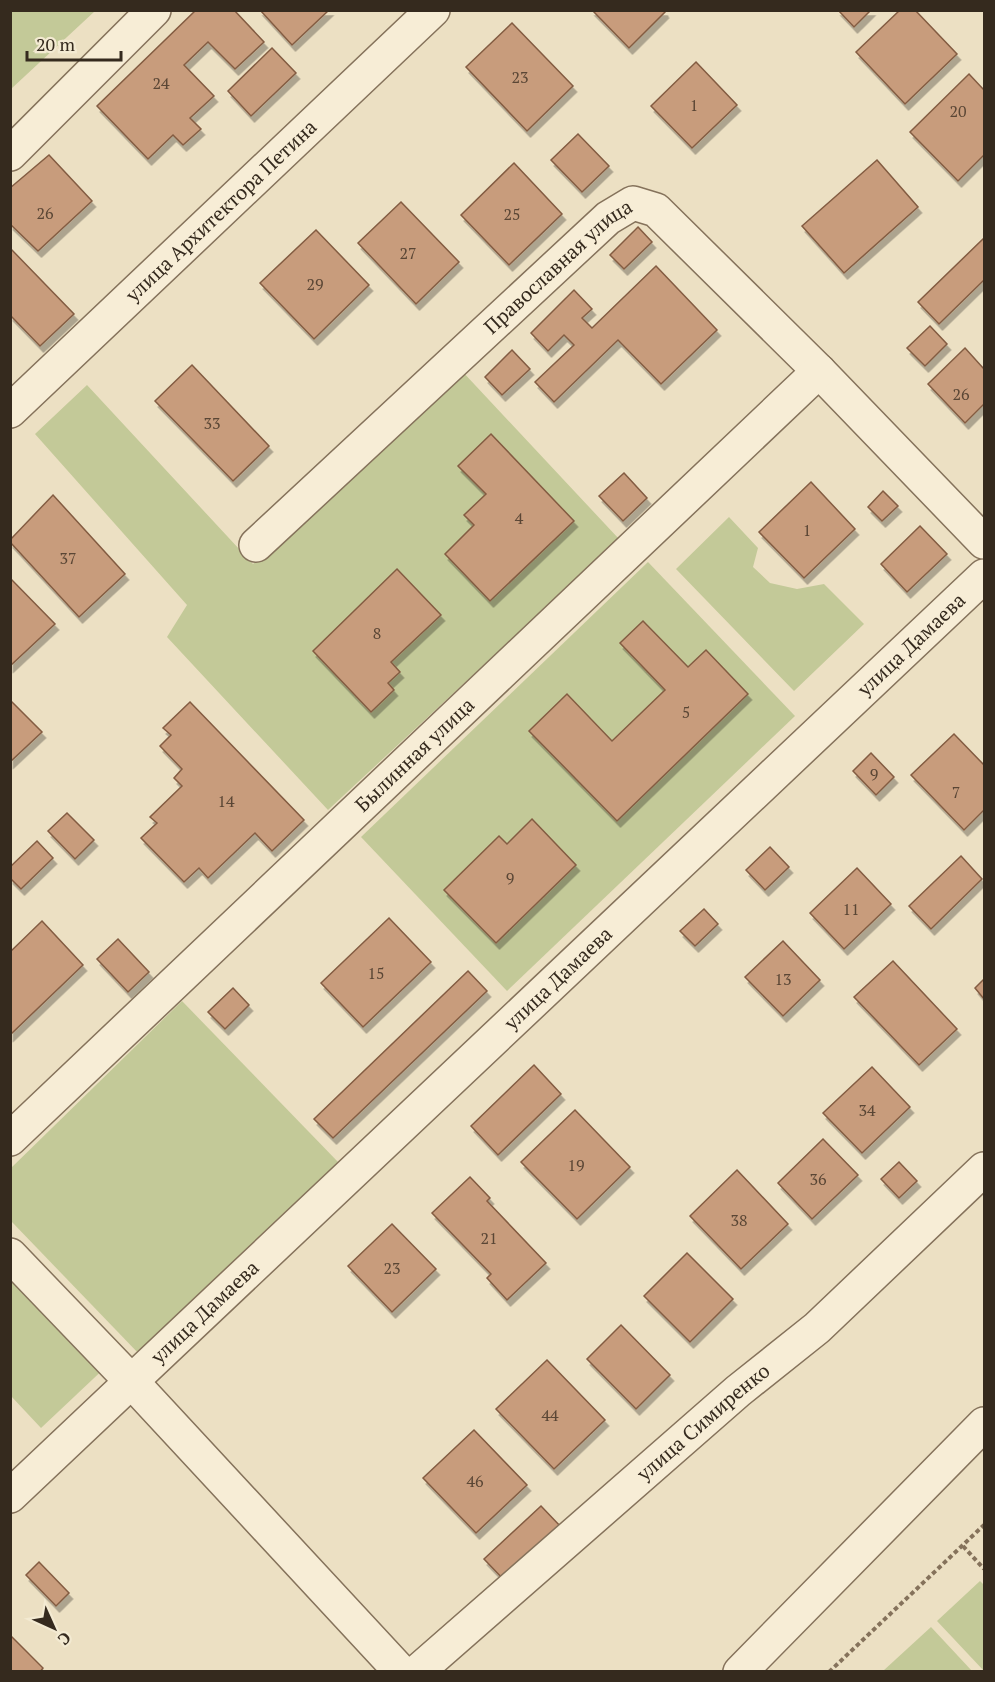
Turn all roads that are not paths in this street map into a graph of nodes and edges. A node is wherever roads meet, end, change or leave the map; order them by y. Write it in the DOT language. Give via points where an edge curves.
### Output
graph roads {
  1 [pos="154,10"];
  2 [pos="433,10"];
  3 [pos="10,154"];
  4 [pos="819,371"];
  5 [pos="10,411"];
  6 [pos="984,542"];
  7 [pos="256,545"];
  8 [pos="984,576"];
  9 [pos="10,1139"];
  10 [pos="984,1169"];
  11 [pos="10,1255"];
  12 [pos="132,1382"];
  13 [pos="984,1424"];
  14 [pos="10,1496"];
  15 [pos="401,1671"];
  16 [pos="417,1671"];
  17 [pos="740,1671"];
  1 -- 3 [label="street"];
  2 -- 5 [label="street, улица Архитектора Петина"];
  4 -- 6 [label="street, Православная улица"];
  4 -- 7 [label="street, Православная улица" via="656,210 633,203 608,218"];
  4 -- 9 [label="street, Былинная улица"];
  8 -- 12 [label="street, улица Дамаева"];
  10 -- 16 [label="street, улица Симиренко" via="817,1328 738,1390"];
  11 -- 12 [label="street"];
  12 -- 14 [label="street, улица Дамаева"];
  12 -- 15 [label="street"];
  13 -- 17 [label="street"];
}
